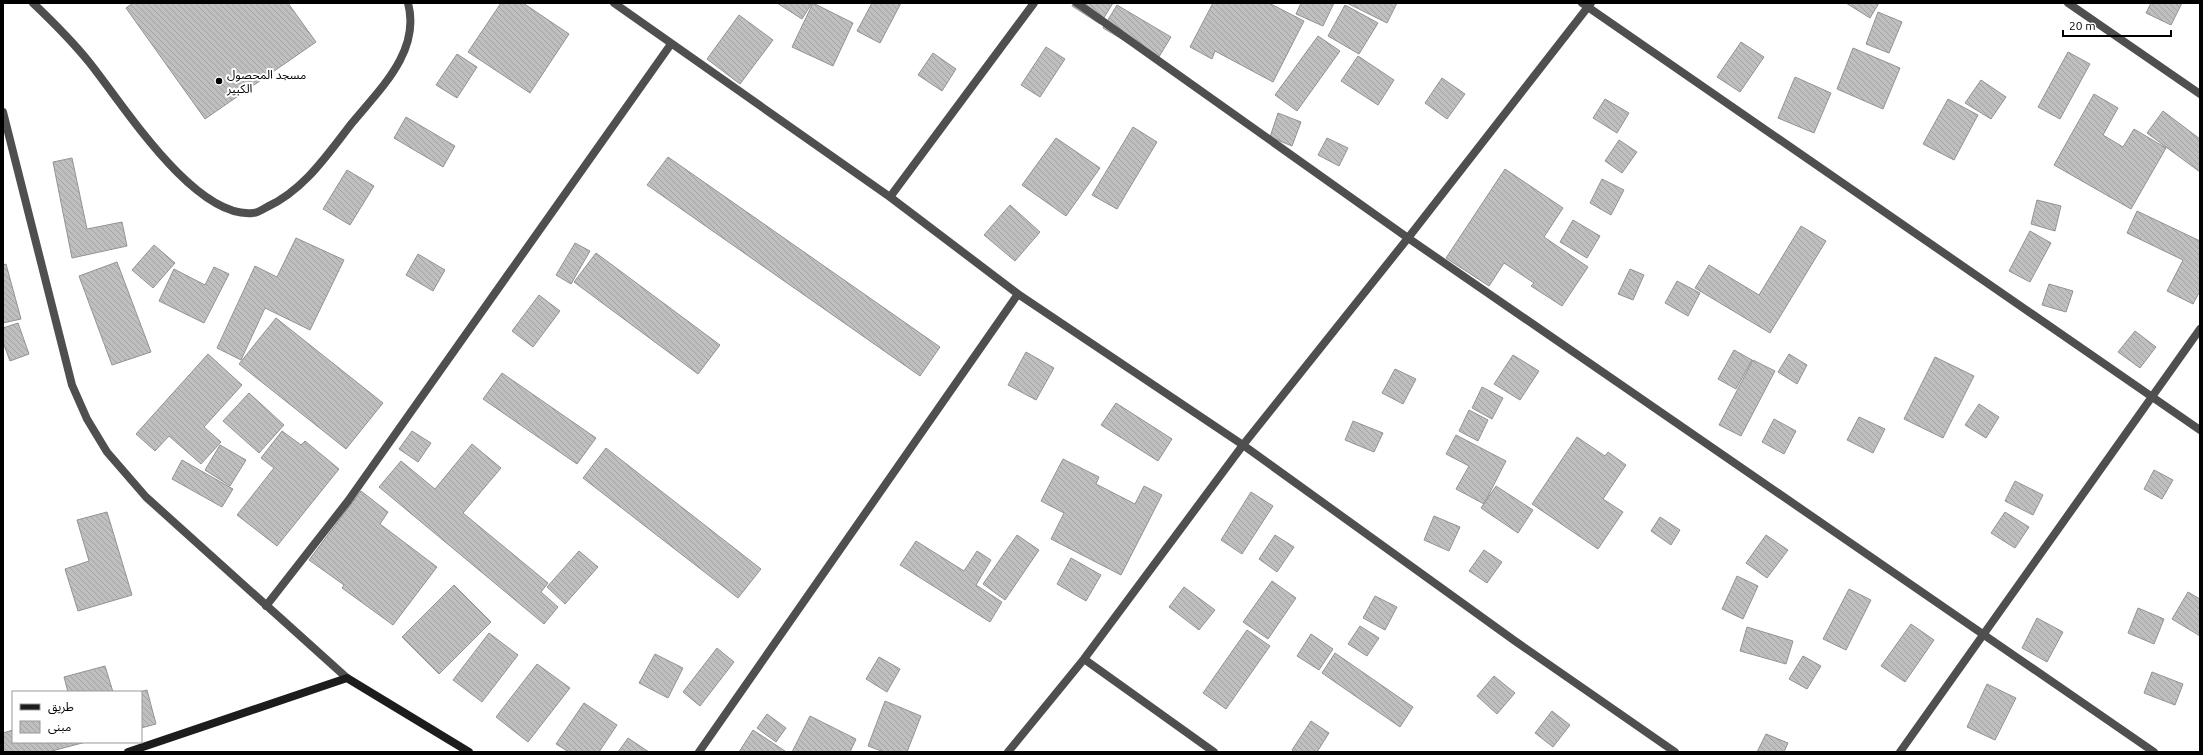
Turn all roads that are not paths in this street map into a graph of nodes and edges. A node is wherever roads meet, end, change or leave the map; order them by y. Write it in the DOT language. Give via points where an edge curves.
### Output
graph roads {
  1 [pos="33,3"];
  2 [pos="408,3"];
  3 [pos="614,3"];
  4 [pos="1034,3"];
  5 [pos="1078,3"];
  6 [pos="2068,3"];
  7 [pos="1587,4"];
  8 [pos="671,44"];
  9 [pos="2200,94"];
  10 [pos="3,112"];
  11 [pos="890,197"];
  12 [pos="1408,238"];
  13 [pos="1018,294"];
  14 [pos="2200,329"];
  15 [pos="2152,397"];
  16 [pos="2200,430"];
  17 [pos="1244,445"];
  18 [pos="266,606"];
  19 [pos="1984,635"];
  20 [pos="1084,659"];
  21 [pos="347,678"];
  22 [pos="128,752"];
  23 [pos="469,752"];
  24 [pos="699,752"];
  25 [pos="1008,752"];
  26 [pos="1214,752"];
  27 [pos="1675,752"];
  28 [pos="1900,752"];
  29 [pos="2154,752"];
  1 -- 2 [label="street" via="66,34 144,135 181,176 208,199 234,211 254,213 279,202 312,173 382,87 407,46 412,18"];
  3 -- 8 [label="street"];
  4 -- 11 [label="street"];
  5 -- 12 [label="street"];
  6 -- 9 [label="street"];
  7 -- 12 [label="street"];
  7 -- 15 [label="street"];
  8 -- 11 [label="street"];
  8 -- 18 [label="street" via="348,501"];
  10 -- 18 [label="street" via="72,385 87,419 107,452 146,497"];
  11 -- 13 [label="street"];
  12 -- 17 [label="street"];
  12 -- 19 [label="street"];
  13 -- 17 [label="street"];
  13 -- 24 [label="street"];
  14 -- 15 [label="street"];
  15 -- 16 [label="street"];
  15 -- 19 [label="street"];
  17 -- 20 [label="street"];
  17 -- 27 [label="street" via="1515,641"];
  18 -- 21 [label="street"];
  19 -- 28 [label="street"];
  19 -- 29 [label="street"];
  20 -- 25 [label="street"];
  20 -- 26 [label="street"];
  21 -- 22 [label="main road"];
  21 -- 23 [label="main road"];
}
